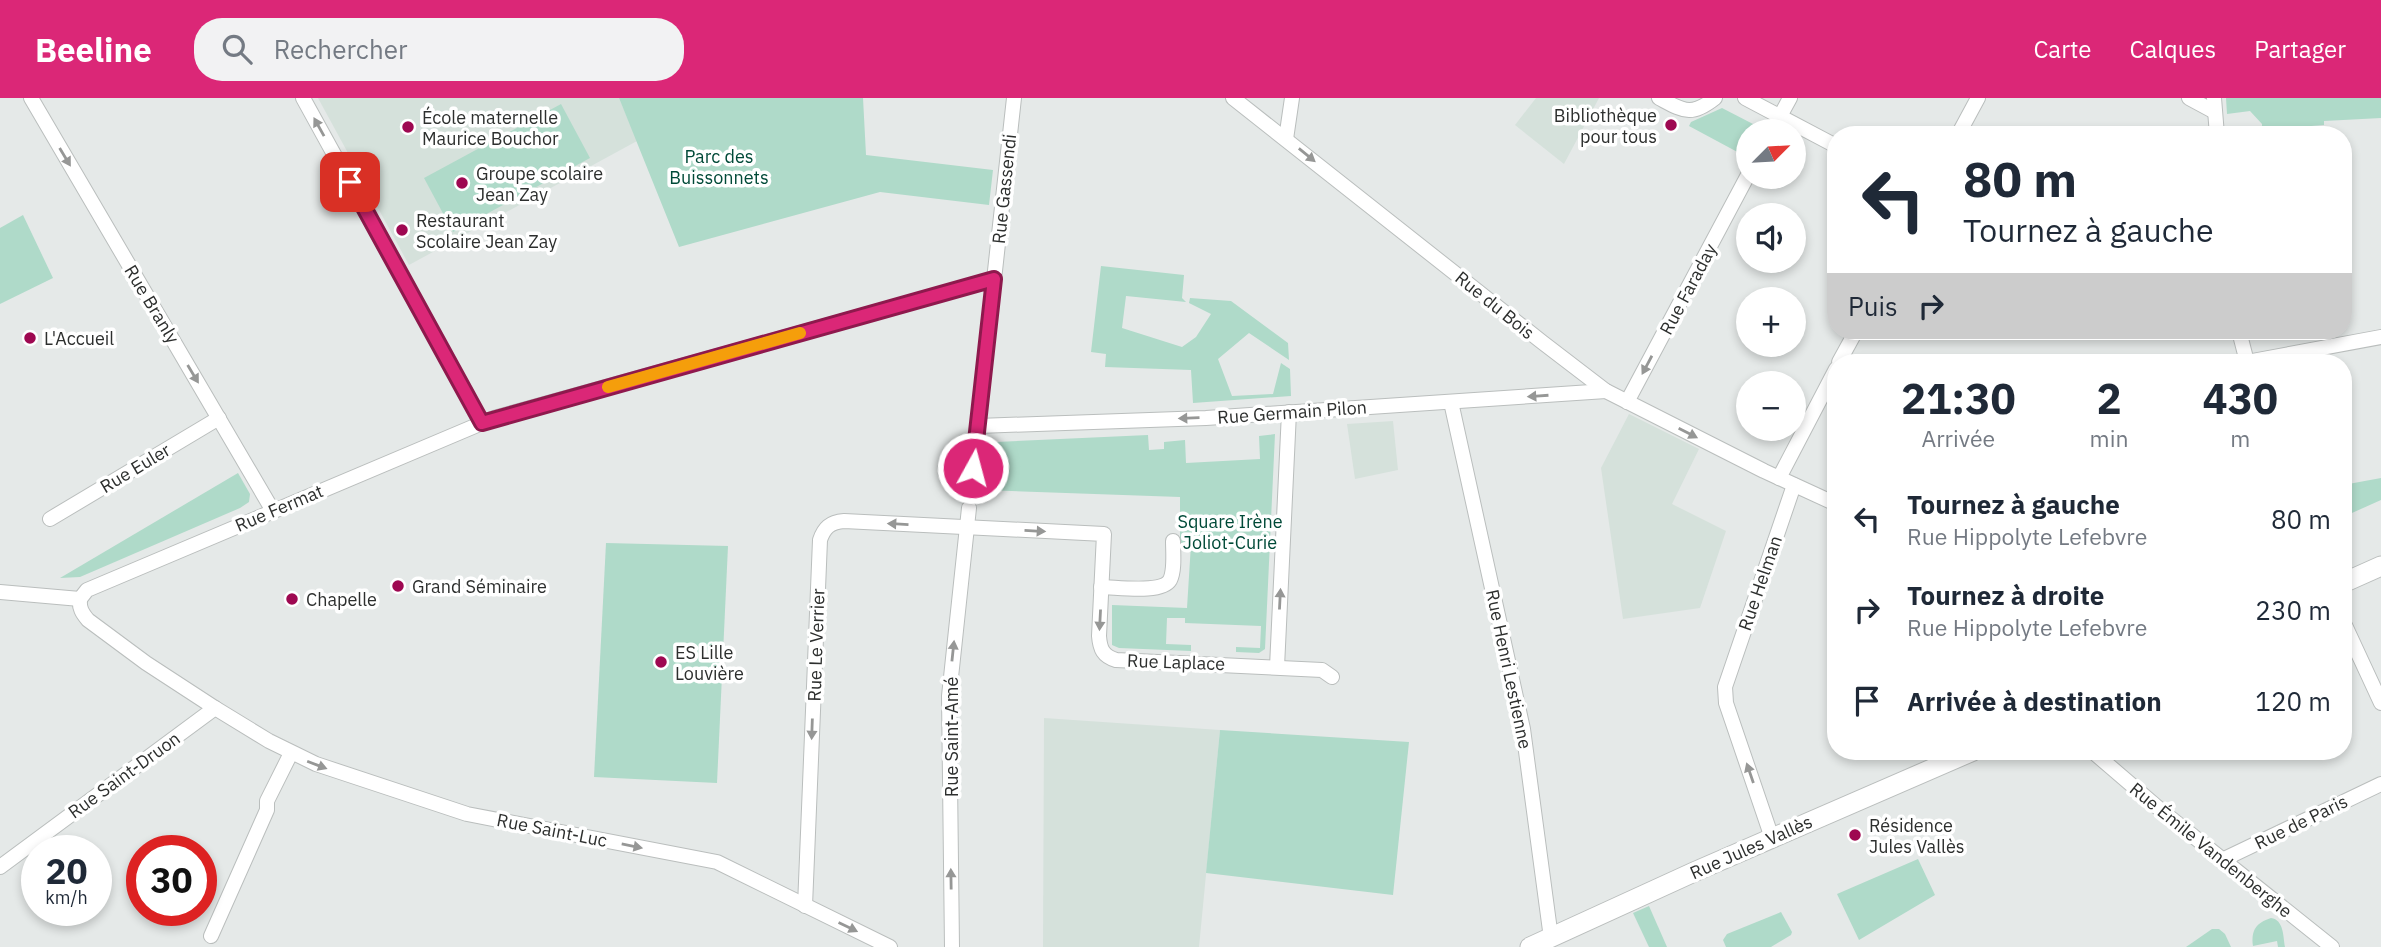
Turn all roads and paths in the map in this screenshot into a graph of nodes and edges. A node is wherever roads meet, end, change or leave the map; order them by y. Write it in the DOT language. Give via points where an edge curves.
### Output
graph roads {
  1 [pos="31,98"];
  2 [pos="303,98"];
  3 [pos="1014,98"];
  4 [pos="1233,98"];
  5 [pos="1292,98"];
  6 [pos="1660,98"];
  7 [pos="1715,98"];
  8 [pos="1745,98"];
  9 [pos="1790,98"];
  10 [pos="1978,98"];
  11 [pos="2189,98"];
  12 [pos="2214,105"];
  13 [pos="1780,116"];
  14 [pos="1778,119"];
  15 [pos="1963,126"];
  16 [pos="2216,126"];
  17 [pos="1286,139"];
  18 [pos="1827,141"];
  19 [pos="1741,189"];
  20 [pos="994,279"];
  21 [pos="2381,337"];
  22 [pos="2290,354"];
  23 [pos="1827,386"];
  24 [pos="1606,390"];
  25 [pos="1451,402"];
  26 [pos="1627,402"];
  27 [pos="1289,412"];
  28 [pos="219,418"];
  29 [pos="482,423"];
  30 [pos="978,426"];
  31 [pos="1779,478"];
  32 [pos="1794,485"];
  33 [pos="971,489"];
  34 [pos="1827,500"];
  35 [pos="969,508"];
  36 [pos="273,511"];
  37 [pos="50,519"];
  38 [pos="967,527"];
  39 [pos="1173,541"];
  40 [pos="2381,566"];
  41 [pos="2352,579"];
  42 [pos="1101,587"];
  43 [pos="0,592"];
  44 [pos="80,599"];
  45 [pos="2352,640"];
  46 [pos="1277,667"];
  47 [pos="1332,677"];
  48 [pos="2381,703"];
  49 [pos="215,708"];
  50 [pos="288,760"];
  51 [pos="1952,760"];
  52 [pos="2103,760"];
  53 [pos="2381,784"];
  54 [pos="1772,838"];
  55 [pos="2222,860"];
  56 [pos="0,867"];
  57 [pos="805,906"];
  58 [pos="211,936"];
  59 [pos="1551,938"];
  60 [pos="890,947"];
  61 [pos="952,947"];
  62 [pos="1530,947"];
  63 [pos="2332,947"];
  1 -- 28 [label="street, Rue Branly, one-way"];
  29 -- 2 [label="street, one-way"];
  3 -- 20 [label="street, Rue Gassendi"];
  4 -- 17 [label="street, Rue du Bois"];
  5 -- 17 [label="street"];
  6 -- 7 [label="street" via="1684,111 1698,109"];
  8 -- 13 [label="street"];
  9 -- 13 [label="street"];
  10 -- 15 [label="street"];
  11 -- 12 [label="street"];
  12 -- 16 [label="street"];
  13 -- 14 [label="street"];
  13 -- 18 [label="street"];
  17 -- 24 [label="street, Rue du Bois, one-way"];
  19 -- 26 [label="street, Rue Faraday, one-way"];
  20 -- 29 [label="street, Rue Fermat"];
  20 -- 30 [label="street, Rue Gassendi"];
  21 -- 22 [label="street"];
  23 -- 31 [label="street"];
  24 -- 25 [label="street, Rue Germain Pilon, one-way"];
  24 -- 26 [label="street, Rue du Bois"];
  25 -- 27 [label="street, Rue Germain Pilon"];
  25 -- 59 [label="street, Rue Henri Lestienne" via="1523,729"];
  26 -- 31 [label="street, Rue du Bois, one-way"];
  27 -- 30 [label="street, Rue Germain Pilon, one-way"];
  46 -- 27 [label="street, one-way"];
  28 -- 36 [label="street, Rue Branly"];
  28 -- 37 [label="street, Rue Euler"];
  29 -- 36 [label="street, Rue Fermat"];
  30 -- 33 [label="street, Rue Gassendi"];
  31 -- 32 [label="street"];
  32 -- 34 [label="street"];
  54 -- 32 [label="street, Rue Helman, one-way" via="1726,703 1726,682"];
  35 -- 38 [label="street"];
  36 -- 44 [label="street, Rue Fermat" via="87,590"];
  38 -- 42 [label="street, Rue Laplace, one-way" via="1104,534"];
  38 -- 57 [label="street, Rue Le Verrier, one-way" via="844,521 829,525 822,534"];
  61 -- 38 [label="street, Rue Saint-Amé, one-way" via="950,684"];
  39 -- 42 [label="street" via="1172,576 1166,584 1156,588"];
  40 -- 41 [label="street"];
  42 -- 46 [label="street, Rue Laplace, one-way" via="1099,643 1110,658"];
  43 -- 44 [label="street"];
  44 -- 49 [label="street, Rue Saint-Luc" via="88,620"];
  45 -- 48 [label="street"];
  46 -- 47 [label="street, Rue Laplace" via="1322,670"];
  49 -- 50 [label="street, Rue Saint-Luc"];
  49 -- 56 [label="street, Rue Saint-Druon"];
  50 -- 57 [label="street, Rue Saint-Luc, one-way" via="467,814 716,862"];
  50 -- 58 [label="street"];
  51 -- 54 [label="street, Rue Jules Vallès"];
  52 -- 55 [label="street, Rue Émile Vandenberghe"];
  53 -- 55 [label="street, Rue de Paris"];
  54 -- 59 [label="street, Rue Jules Vallès"];
  55 -- 63 [label="street, Rue Émile Vandenberghe"];
  57 -- 60 [label="street, Rue Saint-Luc, one-way"];
  59 -- 62 [label="street, Rue Jules Vallès"];
}
